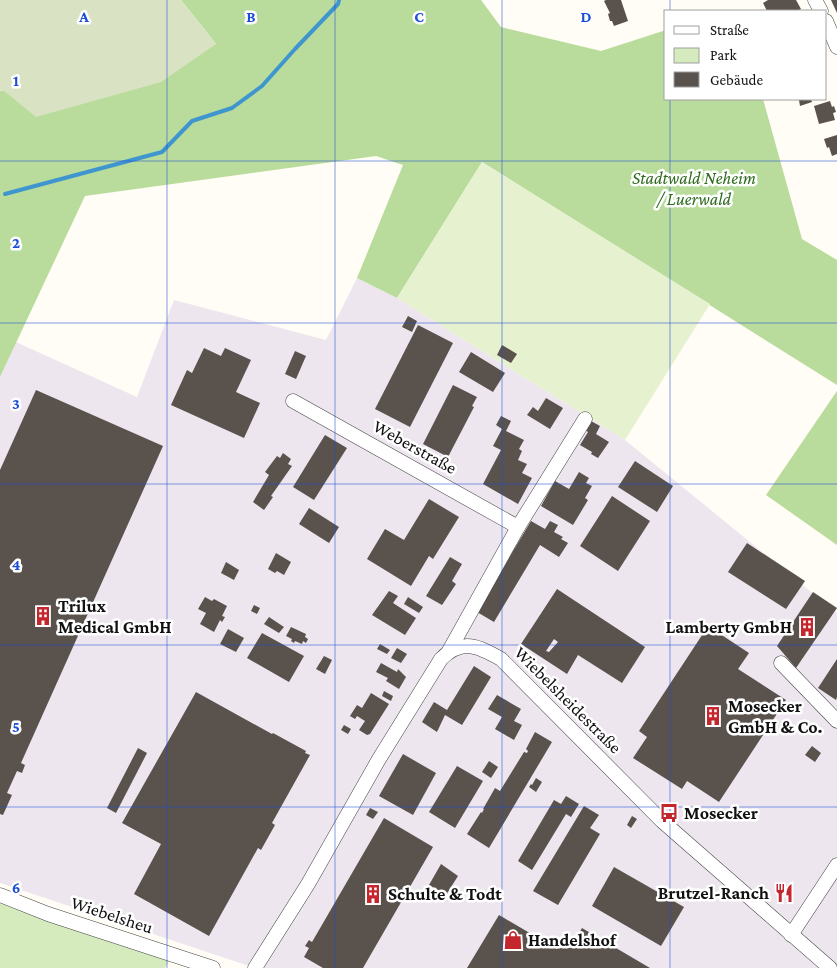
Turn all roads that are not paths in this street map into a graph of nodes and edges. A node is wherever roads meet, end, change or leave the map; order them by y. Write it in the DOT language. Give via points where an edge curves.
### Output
graph roads {
  1 [pos="827,23"];
  2 [pos="837,46"];
  3 [pos="293,401"];
  4 [pos="585,419"];
  5 [pos="518,527"];
  6 [pos="449,651"];
  7 [pos="781,663"];
  8 [pos="837,720"];
  9 [pos="837,865"];
  10 [pos="0,895"];
  11 [pos="791,935"];
  12 [pos="213,968"];
  13 [pos="255,968"];
  14 [pos="830,968"];
  1 -- 2 [label="street"];
  3 -- 5 [label="street, Weberstraße"];
  4 -- 5 [label="street"];
  5 -- 6 [label="street"];
  6 -- 11 [label="street, Wiebelsheidestraße" via="463,646 481,648 501,659 662,821"];
  6 -- 13 [label="street" via="379,759 308,884"];
  7 -- 8 [label="street"];
  9 -- 11 [label="street"];
  10 -- 12 [label="street, Wiebelsheu"];
  11 -- 14 [label="street, Wiebelsheidestraße"];
}
